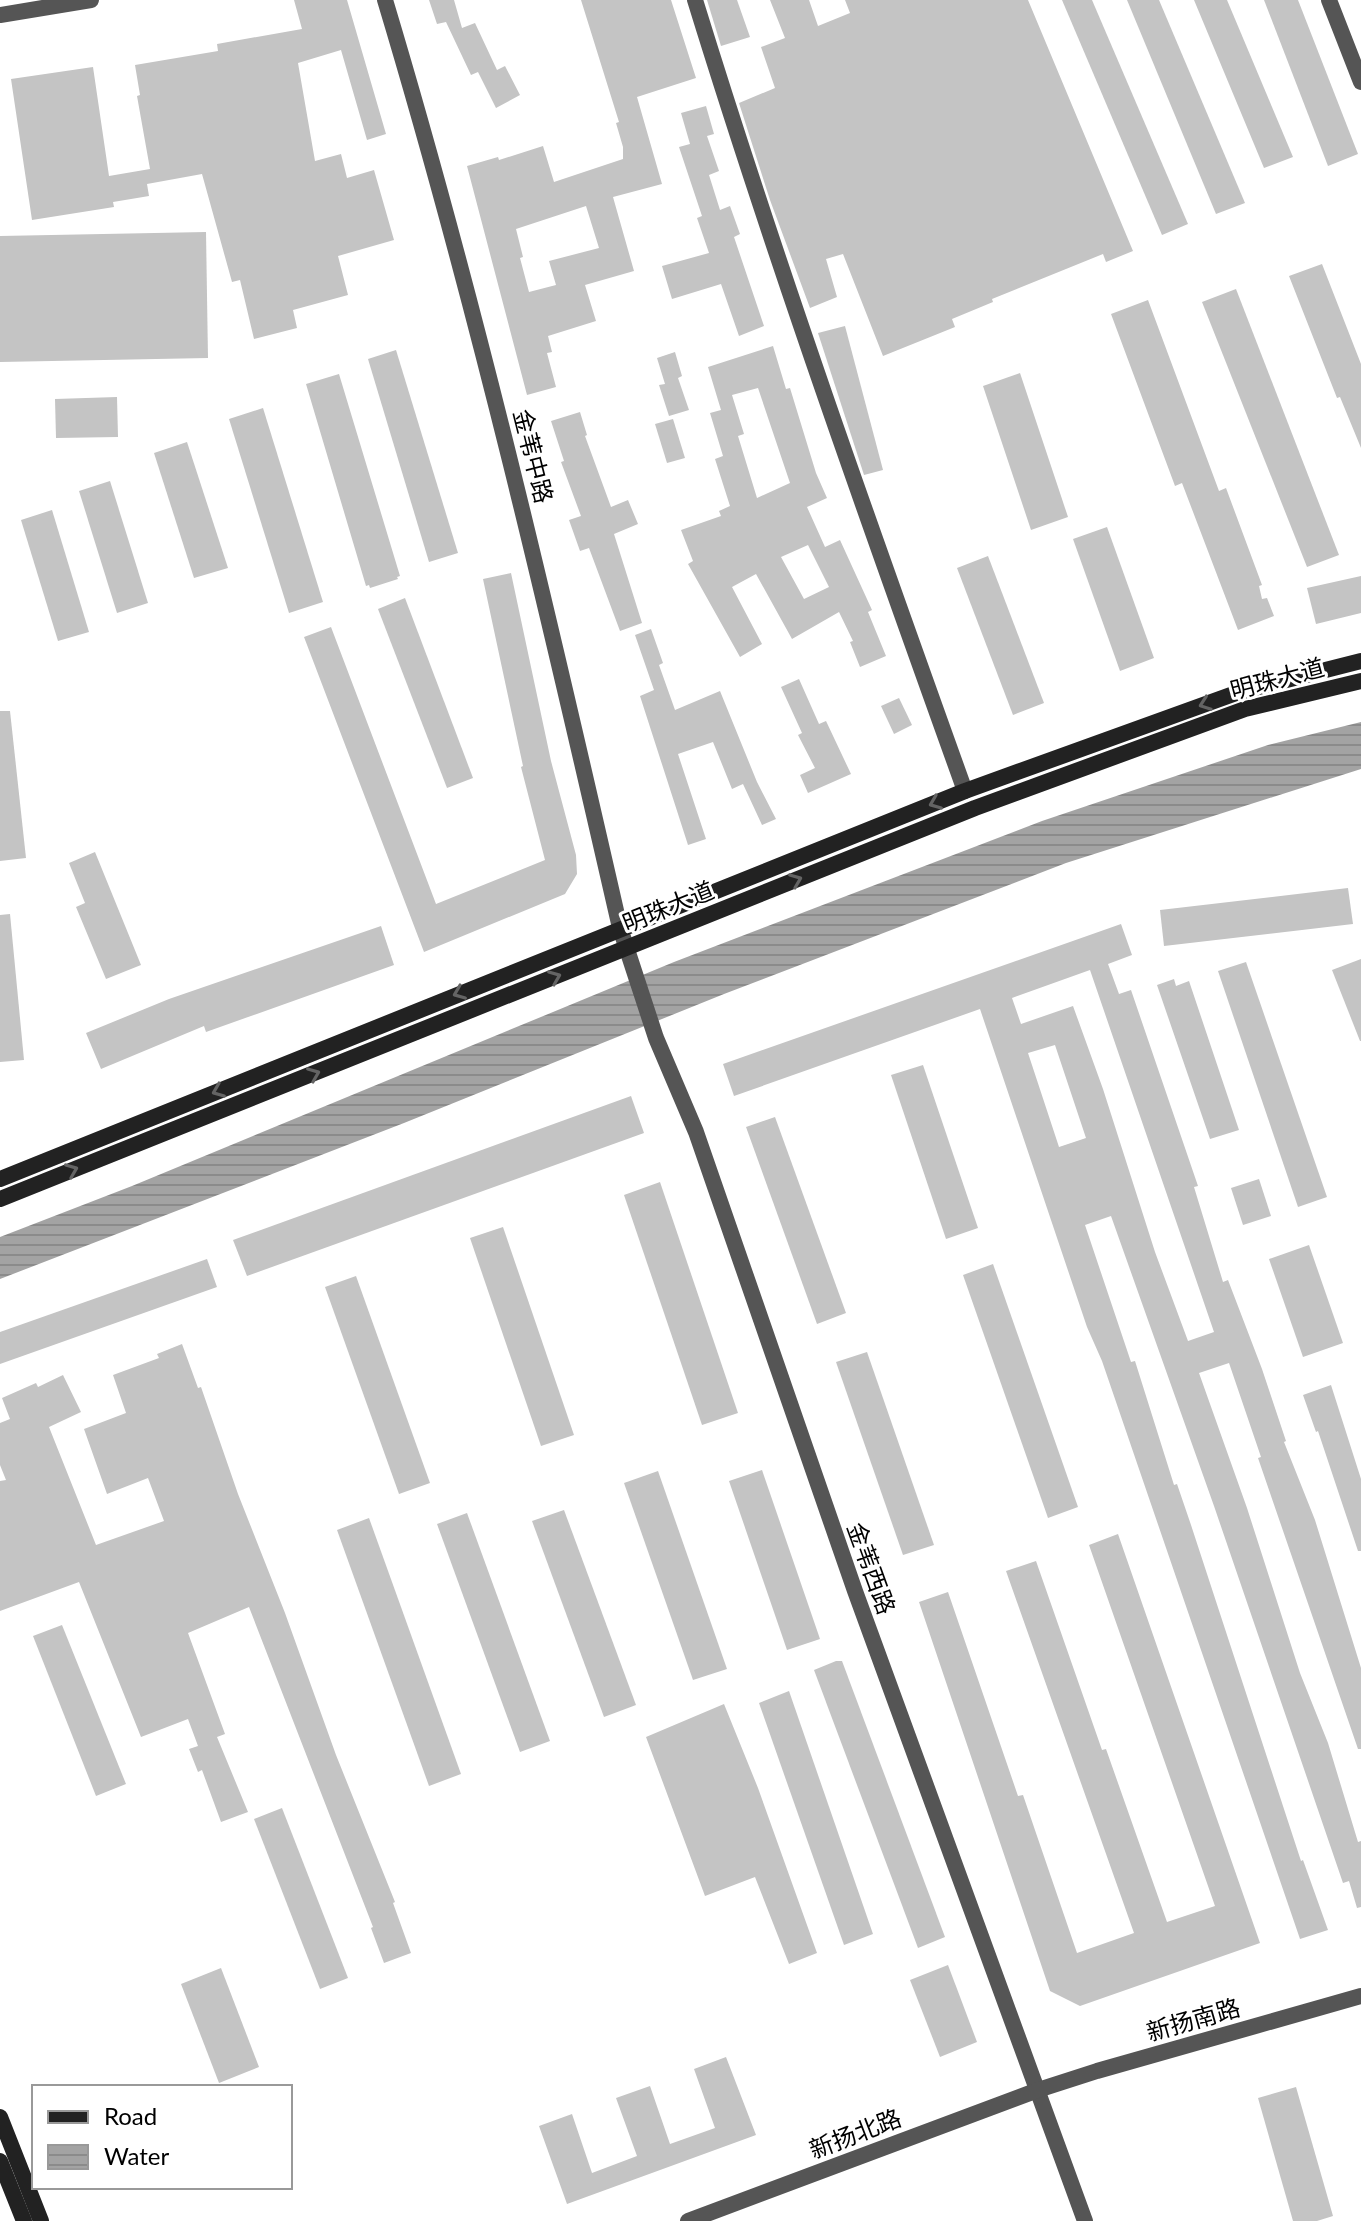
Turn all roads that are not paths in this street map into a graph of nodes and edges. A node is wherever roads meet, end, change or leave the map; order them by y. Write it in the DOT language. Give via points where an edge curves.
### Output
graph roads {
  1 [pos="91,0"];
  2 [pos="385,0"];
  3 [pos="695,0"];
  4 [pos="1329,0"];
  5 [pos="0,15"];
  6 [pos="1361,82"];
  7 [pos="1361,661"];
  8 [pos="1361,681"];
  9 [pos="965,791"];
  10 [pos="620,928"];
  11 [pos="626,948"];
  12 [pos="0,1179"];
  13 [pos="0,1199"];
  14 [pos="1361,1996"];
  15 [pos="1038,2090"];
  16 [pos="0,2117"];
  17 [pos="0,2161"];
  18 [pos="24,2221"];
  19 [pos="41,2221"];
  20 [pos="688,2221"];
  21 [pos="1085,2221"];
  1 -- 5 [label="street"];
  2 -- 10 [label="street, 金苇中路" via="436,171 534,555"];
  3 -- 9 [label="street" via="751,183"];
  4 -- 6 [label="street"];
  7 -- 9 [label="main road, 明珠大道, one-way" via="1239,692"];
  11 -- 8 [label="main road, 明珠大道, one-way" via="975,808 1245,709"];
  9 -- 10 [label="main road, 明珠大道, one-way"];
  10 -- 11 [label="street, 金苇西路"];
  10 -- 12 [label="main road, 明珠大道, one-way"];
  13 -- 11 [label="main road, 明珠大道, one-way"];
  11 -- 15 [label="street, 金苇西路"];
  14 -- 15 [label="street, 新扬南路"];
  15 -- 20 [label="street, 新扬北路"];
  15 -- 21 [label="street, 金苇西路"];
  16 -- 19 [label="main road"];
  17 -- 18 [label="main road"];
}
